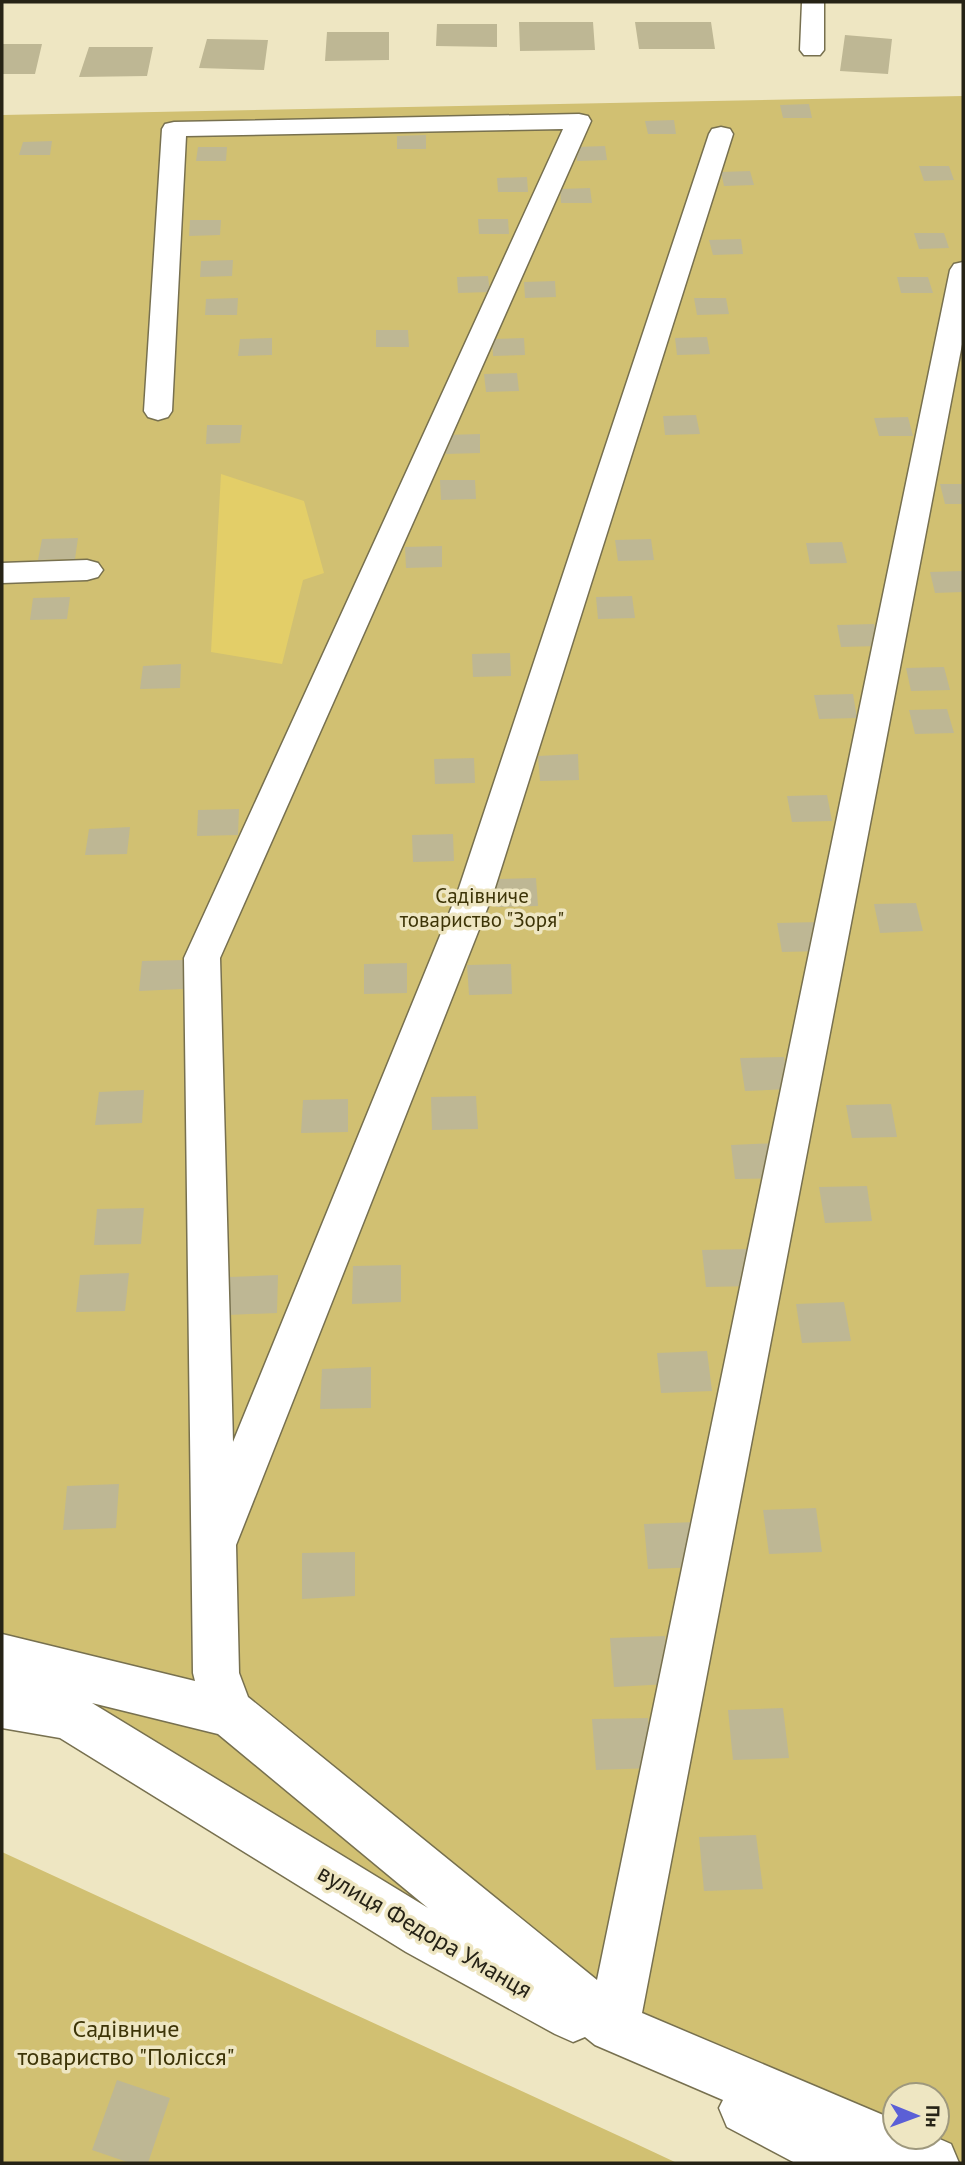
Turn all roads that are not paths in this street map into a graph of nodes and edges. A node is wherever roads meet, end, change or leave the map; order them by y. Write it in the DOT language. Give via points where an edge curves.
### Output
graph roads {
  1 [pos="813,2"];
  2 [pos="812,50"];
  3 [pos="721,134"];
  4 [pos="963,270"];
  5 [pos="158,411"];
  6 [pos="87,570"];
  7 [pos="2,573"];
  8 [pos="213,1547"];
  9 [pos="2,1657"];
  10 [pos="2,1704"];
  11 [pos="230,1713"];
  12 [pos="613,2026"];
  13 [pos="849,2163"];
  14 [pos="932,2163"];
  1 -- 2 [label="street"];
  3 -- 8 [label="street" via="475,894"];
  4 -- 12 [label="street"];
  5 -- 8 [label="street" via="174,129 579,121 202,958"];
  6 -- 7 [label="street"];
  8 -- 11 [label="street" via="216,1673"];
  9 -- 11 [label="street"];
  10 -- 13 [label="street, вулиця Федора Уманця" via="68,1715 424,1934"];
  11 -- 12 [label="street"];
  12 -- 14 [label="street"];
}
